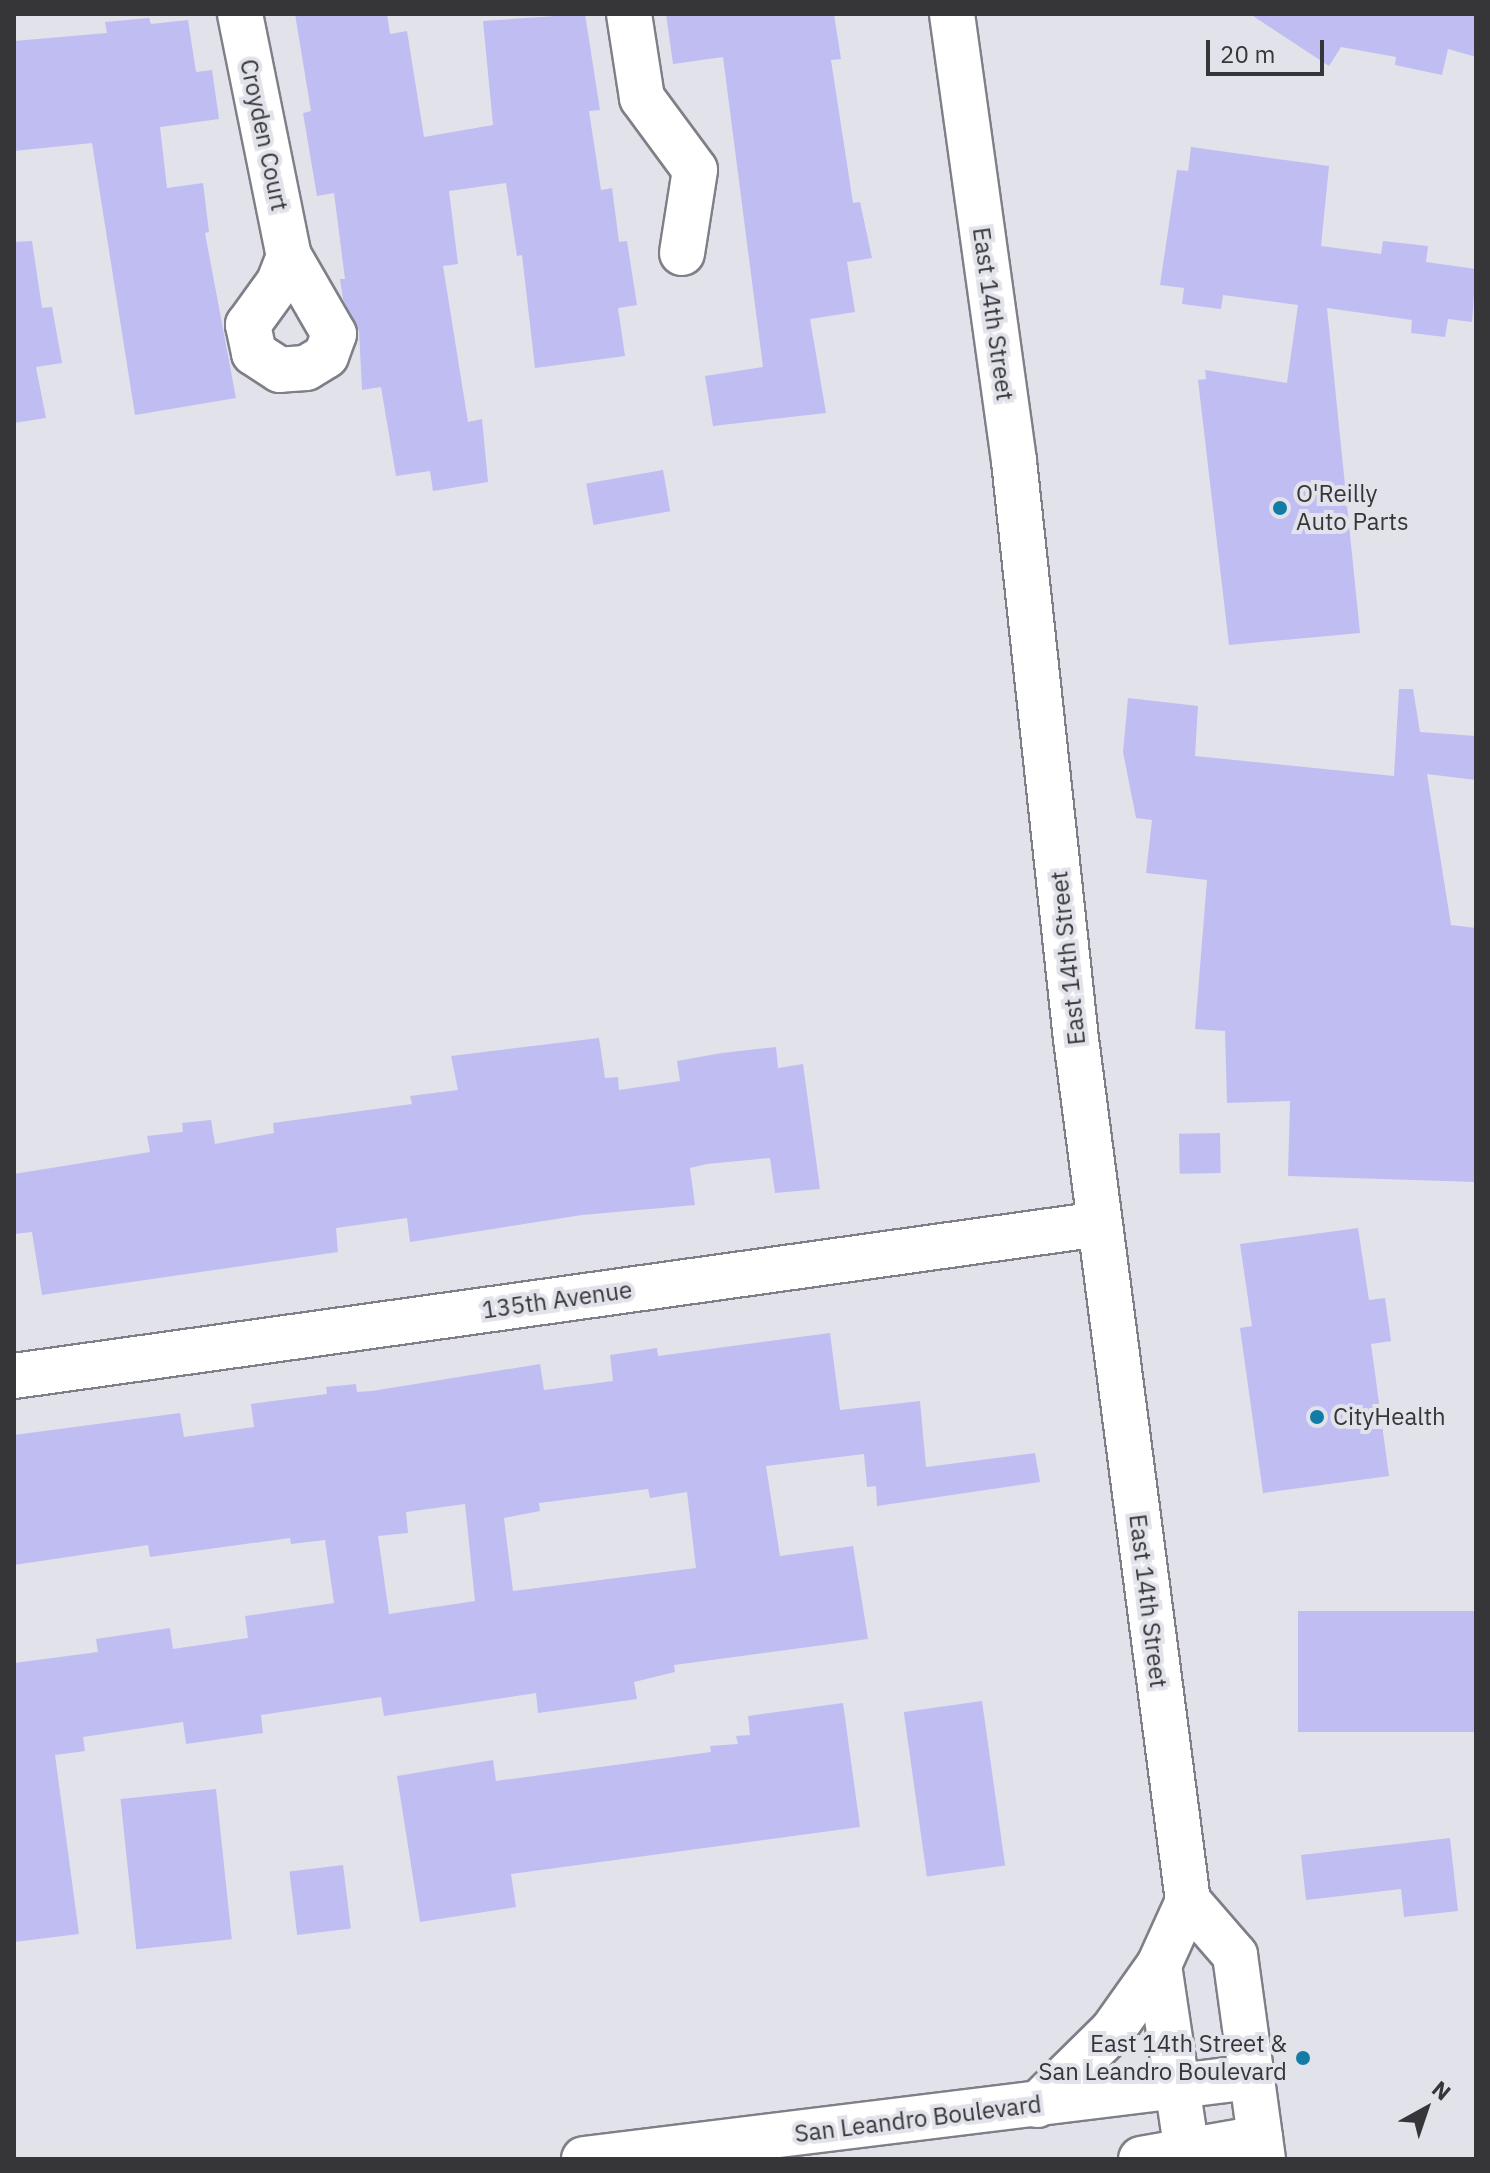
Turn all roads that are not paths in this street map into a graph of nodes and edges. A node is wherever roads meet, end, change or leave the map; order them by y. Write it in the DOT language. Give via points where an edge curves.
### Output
graph roads {
  1 [pos="240,14"];
  2 [pos="629,14"];
  3 [pos="952,14"];
  4 [pos="682,253"];
  5 [pos="289,256"];
  6 [pos="1099,1224"];
  7 [pos="14,1376"];
  8 [pos="1188,1901"];
  9 [pos="1159,1965"];
  10 [pos="1251,2077"];
  11 [pos="1177,2087"];
  12 [pos="1037,2105"];
  13 [pos="1262,2149"];
  14 [pos="1188,2155"];
  15 [pos="584,2159"];
  16 [pos="1141,2159"];
  1 -- 5 [label="main road, Croyden Court"];
  2 -- 4 [label="main road" via="642,98 695,170"];
  3 -- 6 [label="main road, East 14th Street" via="1020,513"];
  6 -- 7 [label="main road, 135th Avenue"];
  6 -- 8 [label="main road, East 14th Street"];
  8 -- 9 [label="main road"];
  8 -- 10 [label="main road" via="1235,1955"];
  9 -- 11 [label="main road"];
  9 -- 12 [label="main road" via="1113,2030"];
  10 -- 11 [label="main road, San Leandro Boulevard"];
  10 -- 13 [label="main road"];
  11 -- 12 [label="main road, San Leandro Boulevard"];
  11 -- 14 [label="main road"];
  12 -- 15 [label="main road, San Leandro Boulevard"];
  13 -- 14 [label="main road"];
  14 -- 16 [label="main road"];
}
